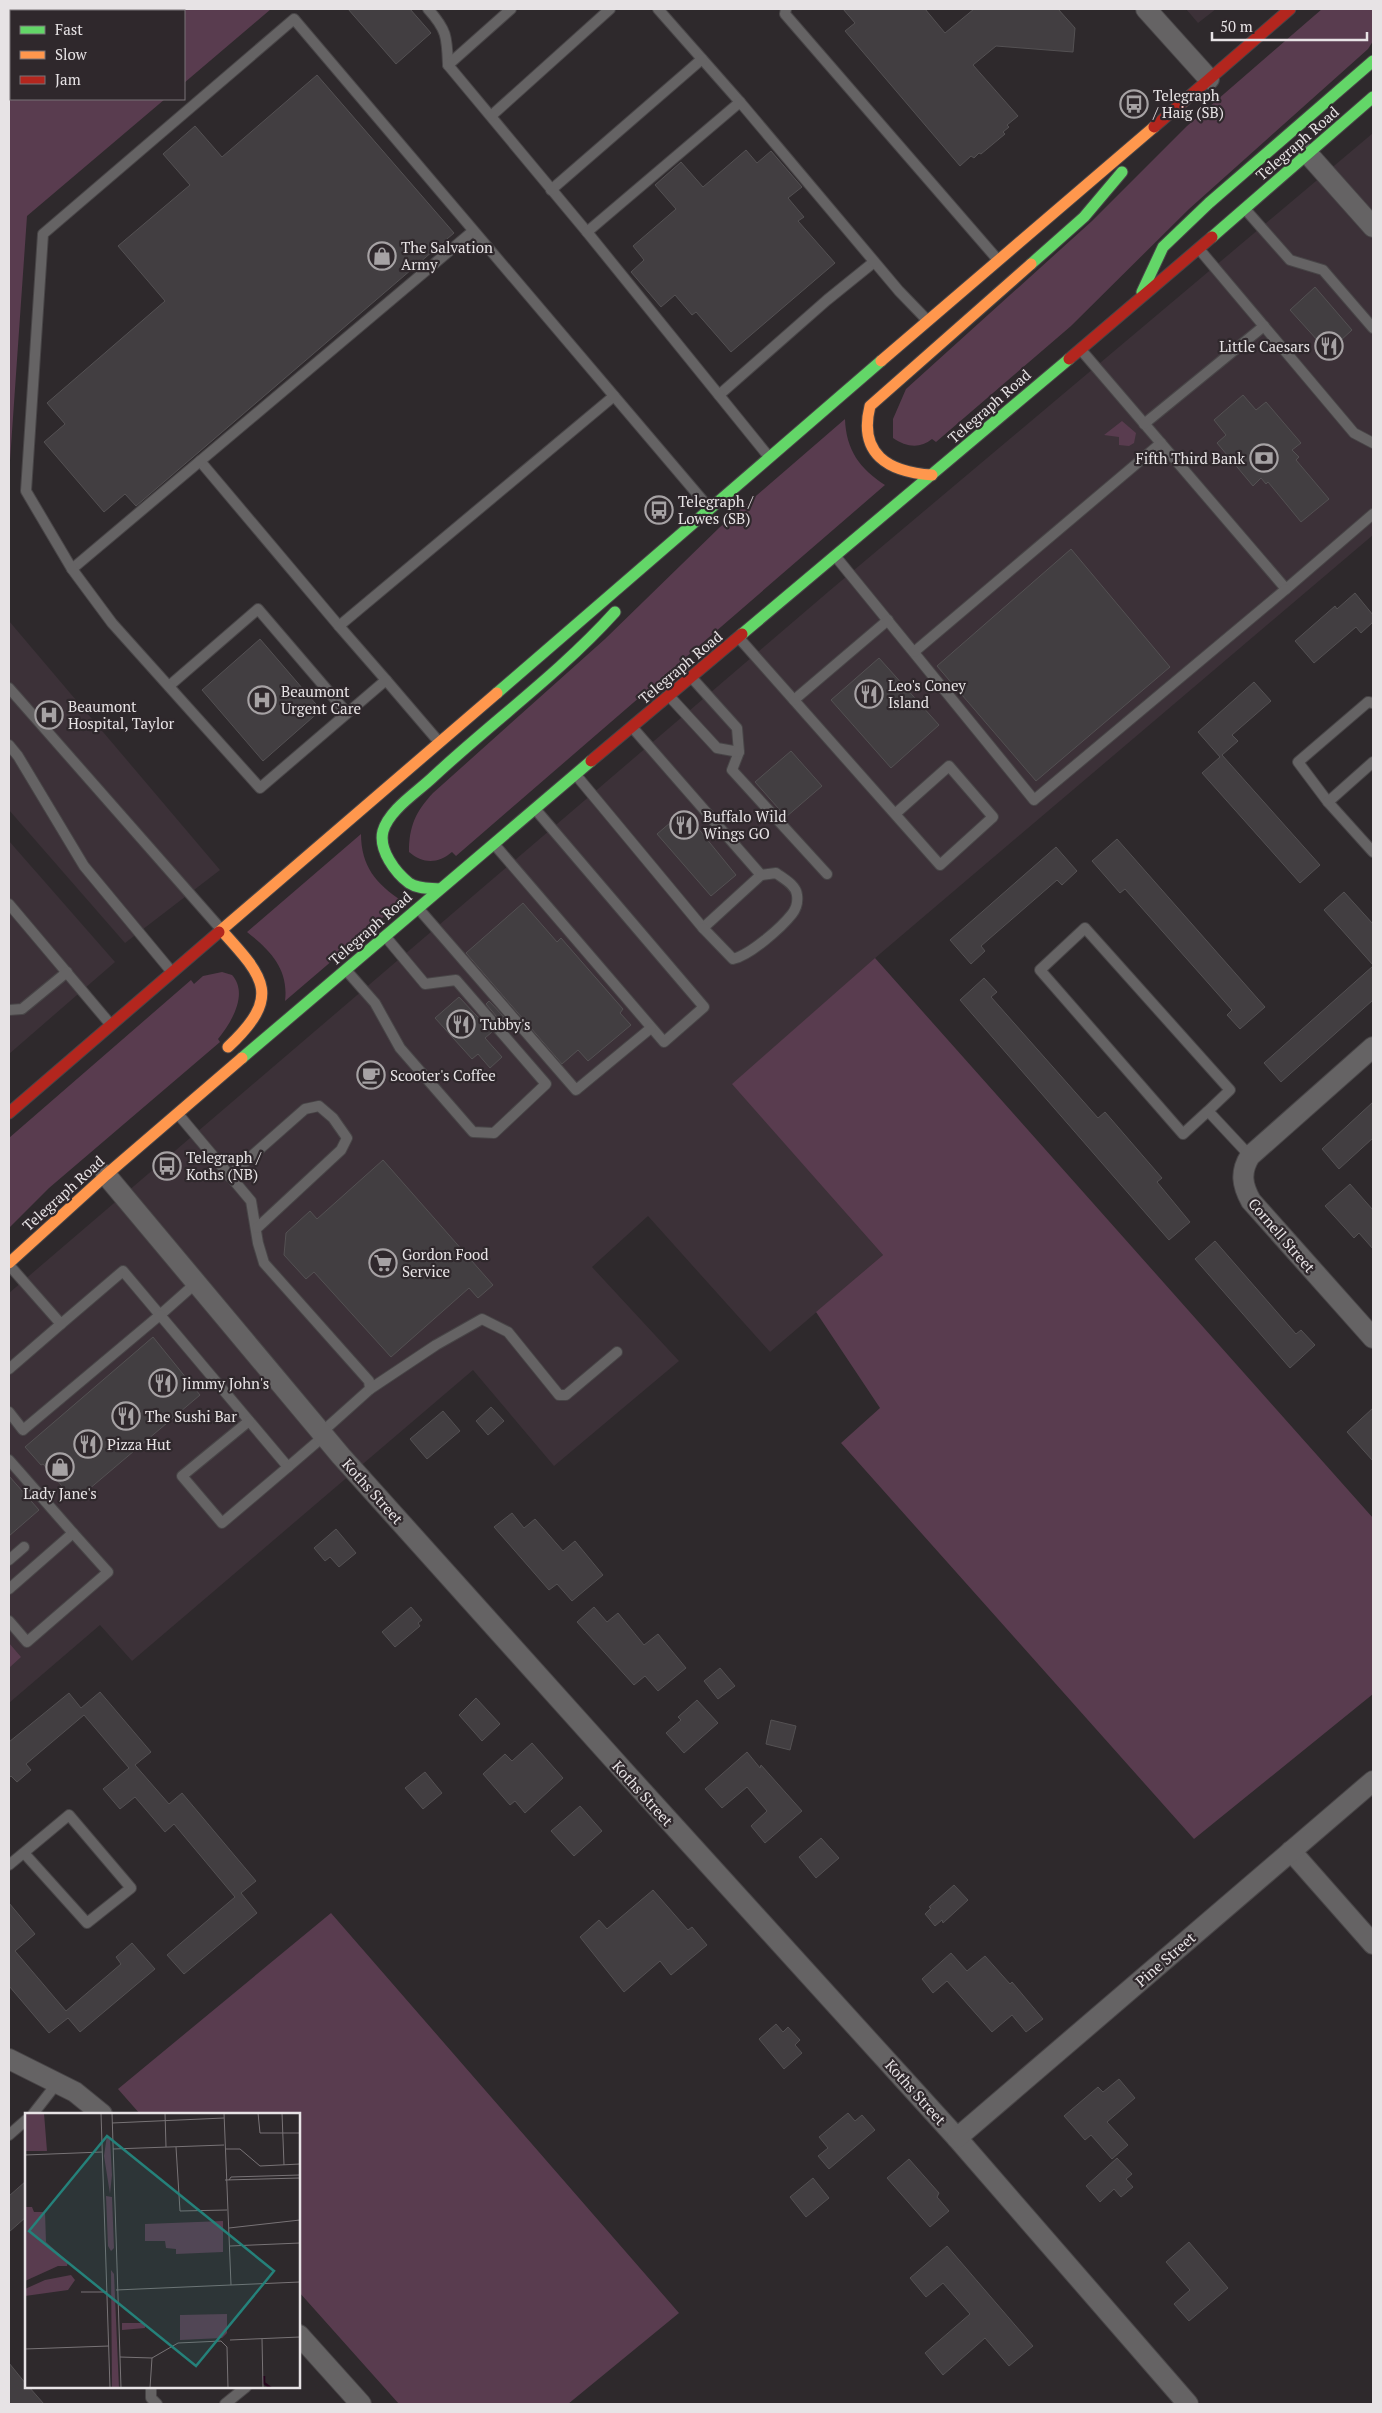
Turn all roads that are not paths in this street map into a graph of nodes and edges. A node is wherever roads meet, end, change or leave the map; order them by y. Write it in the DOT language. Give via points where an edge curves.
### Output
graph roads {
  1 [pos="428,9"];
  2 [pos="511,9"];
  3 [pos="610,9"];
  4 [pos="658,9"];
  5 [pos="786,9"];
  6 [pos="1146,9"];
  7 [pos="1290,9"];
  8 [pos="702,59"];
  9 [pos="1373,61"];
  10 [pos="448,65"];
  11 [pos="1209,79"];
  12 [pos="1373,97"];
  13 [pos="740,102"];
  14 [pos="1176,108"];
  15 [pos="490,116"];
  16 [pos="1308,154"];
  17 [pos="551,190"];
  18 [pos="1244,208"];
  19 [pos="1373,227"];
  20 [pos="474,231"];
  21 [pos="587,232"];
  22 [pos="1198,248"];
  23 [pos="999,261"];
  24 [pos="874,262"];
  25 [pos="1137,302"];
  26 [pos="928,322"];
  27 [pos="1264,326"];
  28 [pos="1373,328"];
  29 [pos="1080,348"];
  30 [pos="719,395"];
  31 [pos="614,396"];
  32 [pos="1144,424"];
  33 [pos="1161,443"];
  34 [pos="1372,444"];
  35 [pos="770,458"];
  36 [pos="200,461"];
  37 [pos="932,475"];
  38 [pos="711,509"];
  39 [pos="1373,514"];
  40 [pos="836,556"];
  41 [pos="72,569"];
  42 [pos="641,570"];
  43 [pos="1286,589"];
  44 [pos="888,620"];
  45 [pos="339,626"];
  46 [pos="738,637"];
  47 [pos="914,652"];
  48 [pos="692,677"];
  49 [pos="386,680"];
  50 [pos="169,686"];
  51 [pos="9,688"];
  52 [pos="670,696"];
  53 [pos="794,700"];
  54 [pos="1373,703"];
  55 [pos="347,713"];
  56 [pos="632,727"];
  57 [pos="440,743"];
  58 [pos="9,745"];
  59 [pos="739,752"];
  60 [pos="1373,762"];
  61 [pos="575,775"];
  62 [pos="1328,802"];
  63 [pos="535,809"];
  64 [pos="894,814"];
  65 [pos="493,843"];
  66 [pos="1373,852"];
  67 [pos="827,874"];
  68 [pos="761,875"];
  69 [pos="439,889"];
  70 [pos="9,904"];
  71 [pos="417,907"];
  72 [pos="703,928"];
  73 [pos="222,931"];
  74 [pos="385,935"];
  75 [pos="346,969"];
  76 [pos="67,972"];
  77 [pos="173,974"];
  78 [pos="9,1010"];
  79 [pos="112,1026"];
  80 [pos="651,1028"];
  81 [pos="1373,1047"];
  82 [pos="219,1055"];
  83 [pos="12,1103"];
  84 [pos="1208,1111"];
  85 [pos="177,1113"];
  86 [pos="1250,1156"];
  87 [pos="106,1174"];
  88 [pos="229,1176"];
  89 [pos="257,1228"];
  90 [pos="9,1264"];
  91 [pos="196,1283"];
  92 [pos="160,1315"];
  93 [pos="61,1324"];
  94 [pos="1373,1338"];
  95 [pos="617,1352"];
  96 [pos="9,1369"];
  97 [pos="370,1389"];
  98 [pos="9,1412"];
  99 [pos="249,1420"];
  100 [pos="323,1434"];
  101 [pos="9,1460"];
  102 [pos="288,1467"];
  103 [pos="73,1533"];
  104 [pos="24,1547"];
  105 [pos="9,1560"];
  106 [pos="9,1589"];
  107 [pos="9,1621"];
  108 [pos="1373,1781"];
  109 [pos="1291,1851"];
  110 [pos="24,1853"];
  111 [pos="9,1865"];
  112 [pos="1373,1944"];
  113 [pos="9,2059"];
  114 [pos="58,2082"];
  115 [pos="34,2113"];
  116 [pos="101,2113"];
  117 [pos="25,2121"];
  118 [pos="9,2135"];
  119 [pos="957,2138"];
  120 [pos="300,2339"];
  121 [pos="151,2388"];
  122 [pos="245,2388"];
  123 [pos="157,2404"];
  124 [pos="225,2404"];
  125 [pos="361,2404"];
  126 [pos="1188,2404"];
  1 -- 10 [label="lane" via="443,26 448,44"];
  2 -- 10 [label="lane"];
  3 -- 15 [label="lane"];
  4 -- 8 [label="lane"];
  5 -- 23 [label="lane" via="785,14"];
  6 -- 11 [label="street"];
  7 -- 11 [label="main road"];
  8 -- 13 [label="lane"];
  8 -- 17 [label="lane"];
  9 -- 25 [label="main road" via="1220,192 1164,247"];
  10 -- 15 [label="lane"];
  11 -- 14 [label="main road"];
  12 -- 16 [label="main road, Telegraph Road"];
  13 -- 21 [label="lane"];
  13 -- 24 [label="lane"];
  14 -- 23 [label="main road"];
  14 -- 37 [label="main road" via="1084,217 870,406 866,415 866,432 878,457 902,472"];
  15 -- 17 [label="lane"];
  16 -- 18 [label="main road, Telegraph Road"];
  16 -- 19 [label="street"];
  17 -- 21 [label="lane"];
  18 -- 22 [label="main road, Telegraph Road"];
  18 -- 28 [label="lane" via="1290,260 1323,270"];
  20 -- 31 [label="lane"];
  20 -- 36 [label="lane"];
  20 -- 41 [label="lane" via="294,19 43,234 26,491"];
  21 -- 30 [label="lane"];
  22 -- 25 [label="main road, Telegraph Road"];
  22 -- 27 [label="lane"];
  23 -- 26 [label="main road"];
  24 -- 26 [label="lane"];
  24 -- 30 [label="lane"];
  25 -- 29 [label="main road, Telegraph Road"];
  26 -- 35 [label="main road"];
  27 -- 32 [label="lane"];
  27 -- 34 [label="lane" via="1354,433"];
  29 -- 32 [label="lane"];
  29 -- 37 [label="main road, Telegraph Road"];
  30 -- 35 [label="lane"];
  31 -- 38 [label="lane"];
  31 -- 45 [label="lane"];
  32 -- 33 [label="lane"];
  33 -- 43 [label="lane"];
  33 -- 47 [label="lane"];
  35 -- 38 [label="main road"];
  36 -- 41 [label="lane"];
  36 -- 45 [label="lane"];
  37 -- 40 [label="main road, Telegraph Road"];
  38 -- 42 [label="main road"];
  39 -- 43 [label="lane"];
  40 -- 44 [label="lane"];
  40 -- 46 [label="main road, Telegraph Road"];
  41 -- 50 [label="lane" via="112,623"];
  42 -- 57 [label="main road"];
  42 -- 69 [label="main road" via="613,616 588,642 394,813 383,832 390,863 410,884"];
  43 -- 47 [label="lane" via="1034,800"];
  44 -- 47 [label="lane"];
  44 -- 53 [label="lane"];
  45 -- 49 [label="lane"];
  46 -- 48 [label="main road, Telegraph Road"];
  46 -- 53 [label="lane"];
  48 -- 52 [label="main road, Telegraph Road"];
  48 -- 59 [label="lane" via="737,728"];
  49 -- 55 [label="lane"];
  49 -- 57 [label="lane"];
  50 -- 55 [label="lane" via="260,788"];
  50 -- 55 [label="lane" via="258,609"];
  51 -- 73 [label="lane"];
  52 -- 56 [label="main road, Telegraph Road"];
  52 -- 59 [label="lane" via="718,748"];
  53 -- 64 [label="lane"];
  54 -- 62 [label="lane" via="1368,702 1298,762"];
  56 -- 61 [label="main road, Telegraph Road"];
  56 -- 68 [label="lane"];
  57 -- 73 [label="main road"];
  58 -- 77 [label="lane" via="84,866"];
  59 -- 67 [label="lane" via="732,770"];
  60 -- 62 [label="lane"];
  61 -- 63 [label="main road, Telegraph Road"];
  61 -- 72 [label="lane"];
  62 -- 66 [label="lane"];
  63 -- 65 [label="main road, Telegraph Road"];
  63 -- 80 [label="lane" via="704,1006 664,1042"];
  64 -- 64 [label="lane" via="940,865 993,817 949,766"];
  65 -- 69 [label="main road, Telegraph Road"];
  65 -- 80 [label="lane"];
  68 -- 72 [label="lane"];
  68 -- 72 [label="lane" via="776,873 789,882 797,895 793,914 755,947 733,959"];
  69 -- 71 [label="main road, Telegraph Road"];
  70 -- 76 [label="lane"];
  71 -- 74 [label="main road, Telegraph Road"];
  71 -- 80 [label="lane" via="576,1090"];
  73 -- 77 [label="main road"];
  73 -- 82 [label="main road" via="255,968 262,982 262,996 261,1009 249,1030"];
  74 -- 75 [label="main road, Telegraph Road"];
  74 -- 75 [label="lane" via="425,984 456,980 546,1084 494,1133 473,1132 400,1048 374,1003"];
  75 -- 85 [label="main road, Telegraph Road"];
  76 -- 78 [label="lane" via="22,1009"];
  76 -- 79 [label="lane"];
  77 -- 79 [label="main road"];
  79 -- 83 [label="main road"];
  81 -- 86 [label="street"];
  84 -- 84 [label="lane" via="1230,1090 1085,928 1040,970 1183,1134"];
  84 -- 86 [label="lane"];
  85 -- 87 [label="main road, Telegraph Road"];
  85 -- 88 [label="lane"];
  86 -- 94 [label="street, Cornell Street" via="1242,1174 1244,1190 1251,1201"];
  87 -- 90 [label="main road, Telegraph Road"];
  87 -- 91 [label="street, Koths Street"];
  88 -- 89 [label="lane" via="251,1202"];
  88 -- 89 [label="lane" via="305,1109 319,1106 333,1118 347,1138 341,1150"];
  89 -- 97 [label="lane" via="264,1263 369,1381"];
  90 -- 93 [label="lane"];
  91 -- 92 [label="lane"];
  91 -- 100 [label="street, Koths Street"];
  92 -- 93 [label="lane" via="123,1271"];
  92 -- 98 [label="lane" via="24,1430"];
  92 -- 99 [label="lane"];
  93 -- 96 [label="lane"];
  95 -- 97 [label="lane" via="566,1395 560,1395 508,1332 482,1319"];
  97 -- 100 [label="lane"];
  99 -- 102 [label="lane"];
  99 -- 102 [label="lane" via="182,1476 222,1523"];
  100 -- 102 [label="lane"];
  100 -- 119 [label="street, Koths Street"];
  101 -- 103 [label="lane"];
  103 -- 106 [label="lane"];
  103 -- 107 [label="lane" via="108,1572 27,1642"];
  104 -- 105 [label="lane"];
  108 -- 109 [label="street, Pine Street"];
  109 -- 112 [label="street"];
  109 -- 119 [label="street, Pine Street"];
  110 -- 110 [label="lane" via="69,1815 131,1888 87,1923"];
  110 -- 111 [label="lane"];
  113 -- 114 [label="street"];
  114 -- 115 [label="lane"];
  114 -- 116 [label="street"];
  117 -- 118 [label="lane"];
  119 -- 126 [label="street, Koths Street"];
  120 -- 125 [label="street"];
  121 -- 123 [label="lane" via="151,2398"];
  122 -- 124 [label="lane"];
}
